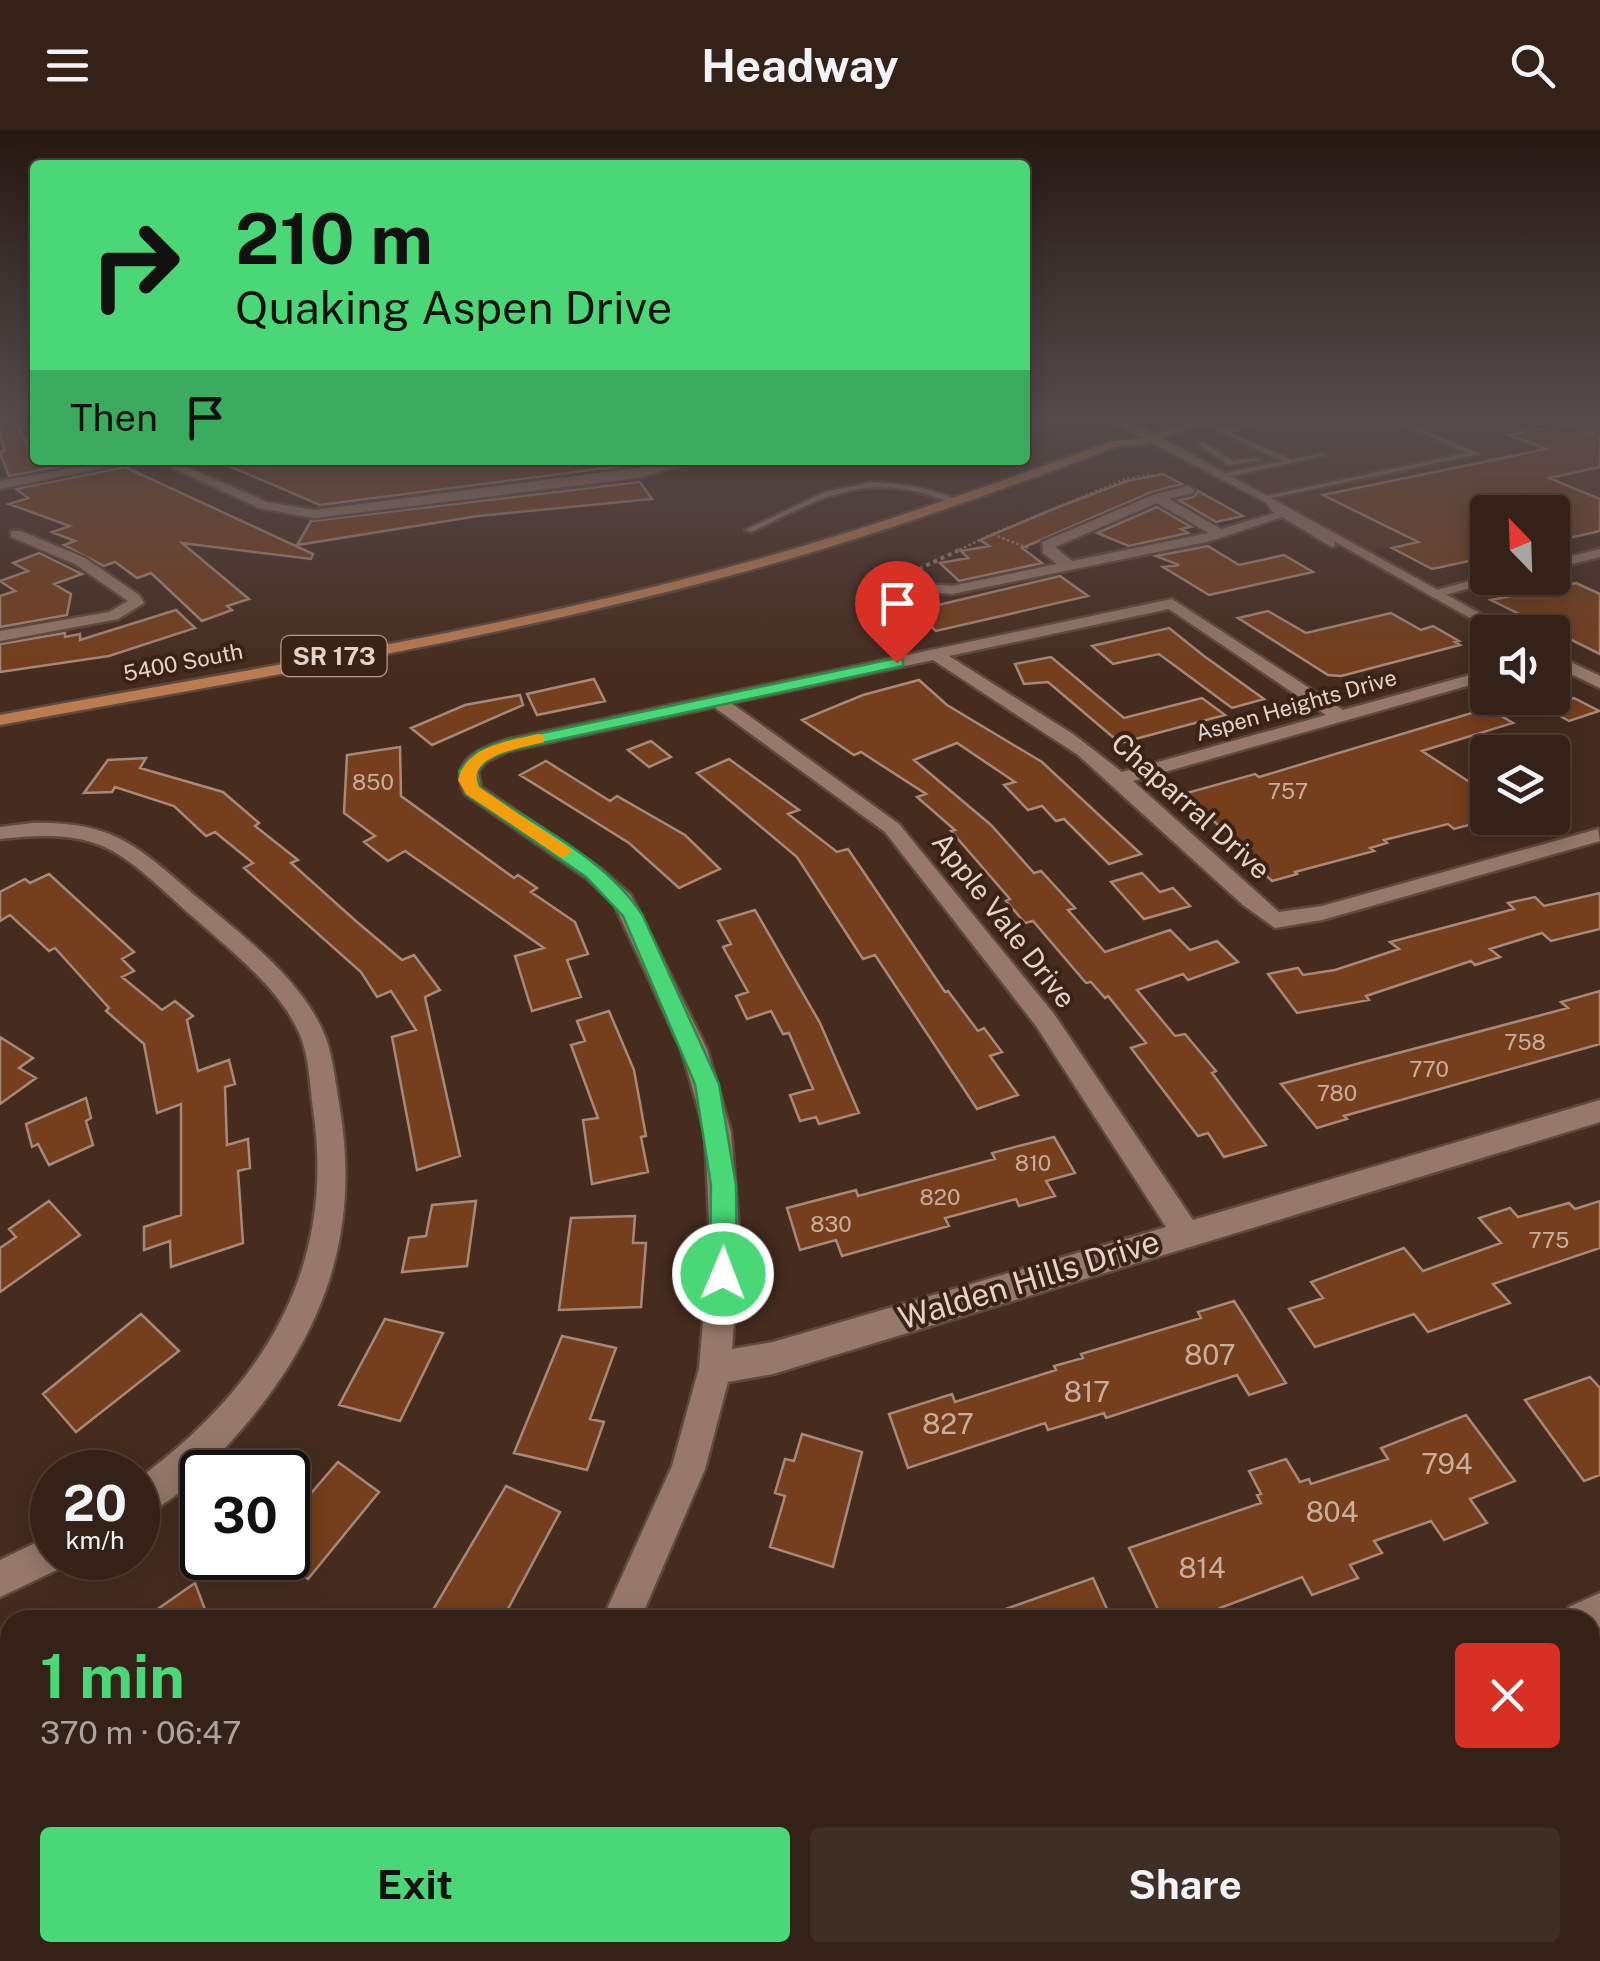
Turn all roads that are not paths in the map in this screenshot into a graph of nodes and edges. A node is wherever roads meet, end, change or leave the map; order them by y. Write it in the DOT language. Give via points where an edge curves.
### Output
graph roads {
  1 [pos="258,502"];
  2 [pos="408,502"];
  3 [pos="813,502"];
  4 [pos="956,502"];
  5 [pos="1147,502"];
  6 [pos="1166,502"];
  7 [pos="1254,502"];
  8 [pos="1271,502"];
  9 [pos="1276,502"];
  10 [pos="1278,516"];
  11 [pos="749,530"];
  12 [pos="7,531"];
  13 [pos="1218,533"];
  14 [pos="1332,544"];
  15 [pos="1600,553"];
  16 [pos="1572,560"];
  17 [pos="1379,564"];
  18 [pos="1068,566"];
  19 [pos="1600,573"];
  20 [pos="1470,585"];
  21 [pos="915,586"];
  22 [pos="1434,593"];
  23 [pos="1475,615"];
  24 [pos="0,636"];
  25 [pos="936,654"];
  26 [pos="1570,667"];
  27 [pos="1470,680"];
  28 [pos="1600,683"];
  29 [pos="716,700"];
  30 [pos="1340,716"];
  31 [pos="0,720"];
  32 [pos="1117,778"];
  33 [pos="0,832"];
  34 [pos="1598,835"];
  35 [pos="1600,1111"];
  36 [pos="1185,1234"];
  37 [pos="716,1368"];
  38 [pos="160,1481"];
  39 [pos="30,1564"];
  40 [pos="0,1580"];
  41 [pos="626,1610"];
  1 -- 2 [label="street" via="314,514"];
  3 -- 11 [label="lane"];
  4 -- 31 [label="main road, 5400 South / SR 173" via="668,588"];
  5 -- 18 [label="street" via="1047,545"];
  6 -- 13 [label="street"];
  7 -- 10 [label="street"];
  8 -- 14 [label="lane"];
  9 -- 17 [label="street"];
  10 -- 13 [label="street"];
  10 -- 14 [label="street"];
  12 -- 24 [label="street" via="80,561 136,603 114,616"];
  13 -- 18 [label="street"];
  14 -- 17 [label="street"];
  15 -- 16 [label="street"];
  16 -- 19 [label="street"];
  17 -- 22 [label="street"];
  18 -- 21 [label="street" via="952,590"];
  20 -- 22 [label="street"];
  22 -- 23 [label="street"];
  25 -- 29 [label="street"];
  25 -- 30 [label="street" via="1172,604"];
  25 -- 32 [label="street, Chaparral Drive"];
  26 -- 28 [label="street"];
  27 -- 30 [label="street, Aspen Heights Drive"];
  29 -- 36 [label="street, Apple Vale Drive" via="900,837 1045,1020"];
  29 -- 37 [label="street" via="493,750 471,765 467,780 622,900 694,1049 718,1132 724,1185"];
  30 -- 32 [label="street, Aspen Heights Drive"];
  32 -- 34 [label="street, Chaparral Drive" via="1275,920 1322,913"];
  33 -- 38 [label="street" via="64,828 125,846 274,981 314,1038 333,1173 325,1247 283,1348 214,1435"];
  35 -- 36 [label="street, Walden Hills Drive"];
  36 -- 37 [label="street, Walden Hills Drive" via="773,1358"];
  37 -- 41 [label="street" via="688,1468"];
  39 -- 40 [label="street"];
}
